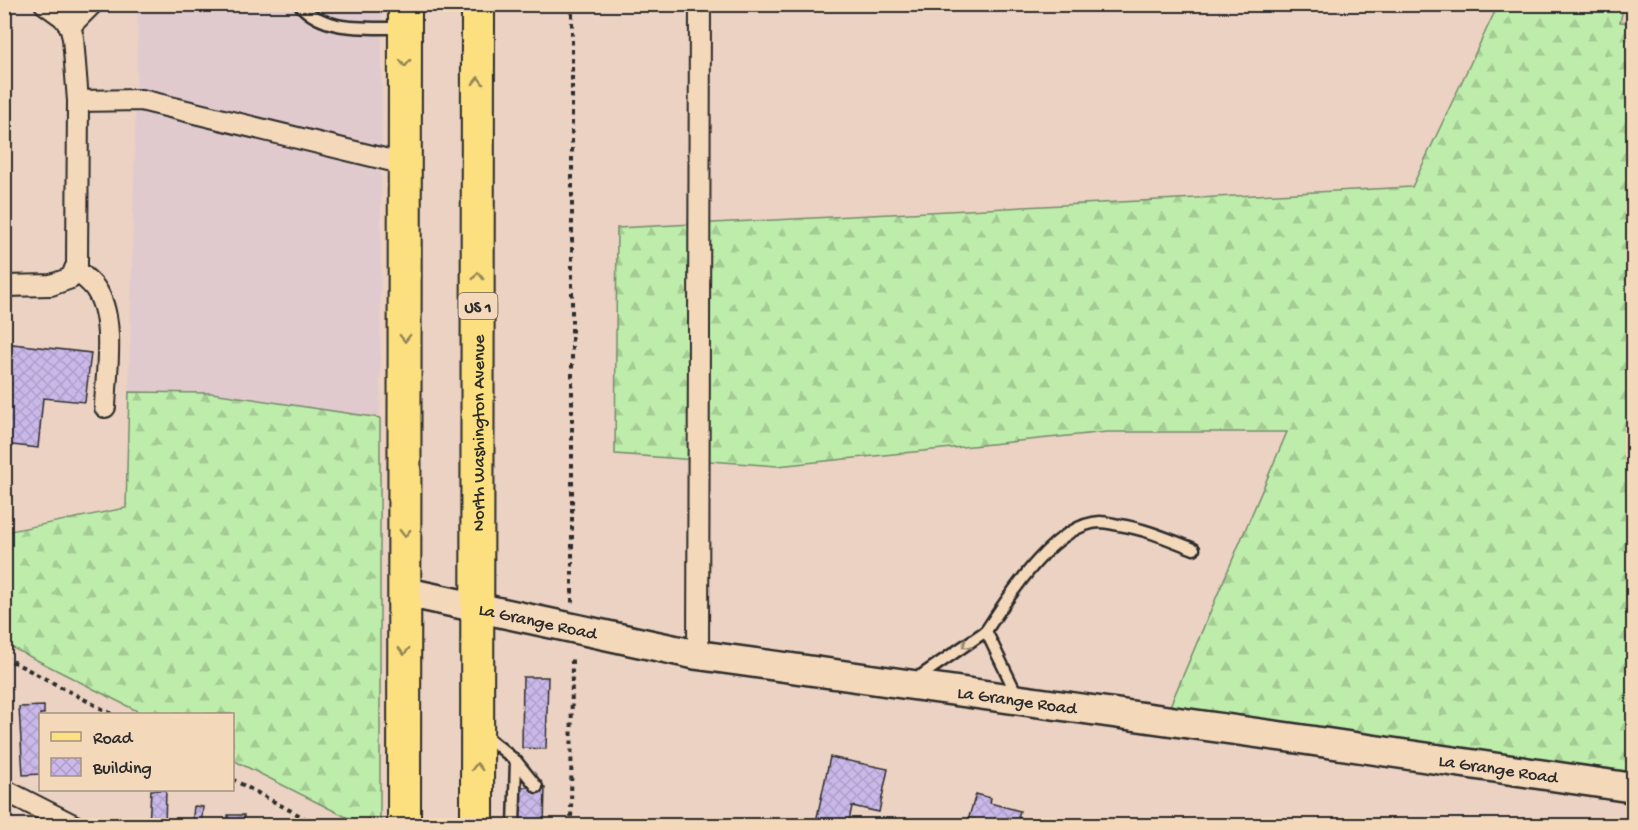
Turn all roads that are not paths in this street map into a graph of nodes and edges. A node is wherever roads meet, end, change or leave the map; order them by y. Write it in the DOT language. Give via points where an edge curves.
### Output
graph roads {
  1 [pos="45,4"];
  2 [pos="92,4"];
  3 [pos="299,4"];
  4 [pos="478,4"];
  5 [pos="700,4"];
  6 [pos="405,16"];
  7 [pos="70,26"];
  8 [pos="78,101"];
  9 [pos="405,164"];
  10 [pos="75,269"];
  11 [pos="4,286"];
  12 [pos="105,407"];
  13 [pos="1194,549"];
  14 [pos="405,592"];
  15 [pos="477,608"];
  16 [pos="986,631"];
  17 [pos="698,655"];
  18 [pos="909,685"];
  19 [pos="1019,700"];
  20 [pos="477,729"];
  21 [pos="516,761"];
  22 [pos="537,787"];
  23 [pos="1634,788"];
  24 [pos="4,790"];
  25 [pos="75,825"];
  26 [pos="404,825"];
  27 [pos="477,825"];
  28 [pos="514,825"];
  1 -- 7 [label="street"];
  2 -- 7 [label="street"];
  3 -- 6 [label="lane" via="306,12 337,26"];
  15 -- 4 [label="main road, North Washington Avenue / US 1, one-way"];
  5 -- 17 [label="street"];
  6 -- 9 [label="main road, one-way"];
  7 -- 8 [label="street"];
  8 -- 9 [label="street" via="141,100"];
  8 -- 10 [label="street" via="79,248"];
  9 -- 14 [label="main road, one-way"];
  10 -- 11 [label="street" via="71,278 51,285"];
  10 -- 12 [label="street" via="95,288 105,307"];
  13 -- 16 [label="lane" via="1143,529 1100,522 1070,531 1045,552"];
  14 -- 15 [label="street, La Grange Road"];
  14 -- 26 [label="main road, one-way"];
  15 -- 17 [label="street, La Grange Road"];
  15 -- 20 [label="main road, North Washington Avenue / US 1"];
  16 -- 18 [label="lane, one-way"];
  16 -- 19 [label="lane"];
  17 -- 18 [label="street, La Grange Road"];
  18 -- 19 [label="street, La Grange Road"];
  19 -- 23 [label="street, La Grange Road"];
  20 -- 21 [label="lane"];
  27 -- 20 [label="main road, North Washington Avenue / US 1, one-way"];
  21 -- 22 [label="lane"];
  21 -- 28 [label="lane"];
  24 -- 25 [label="street"];
}
